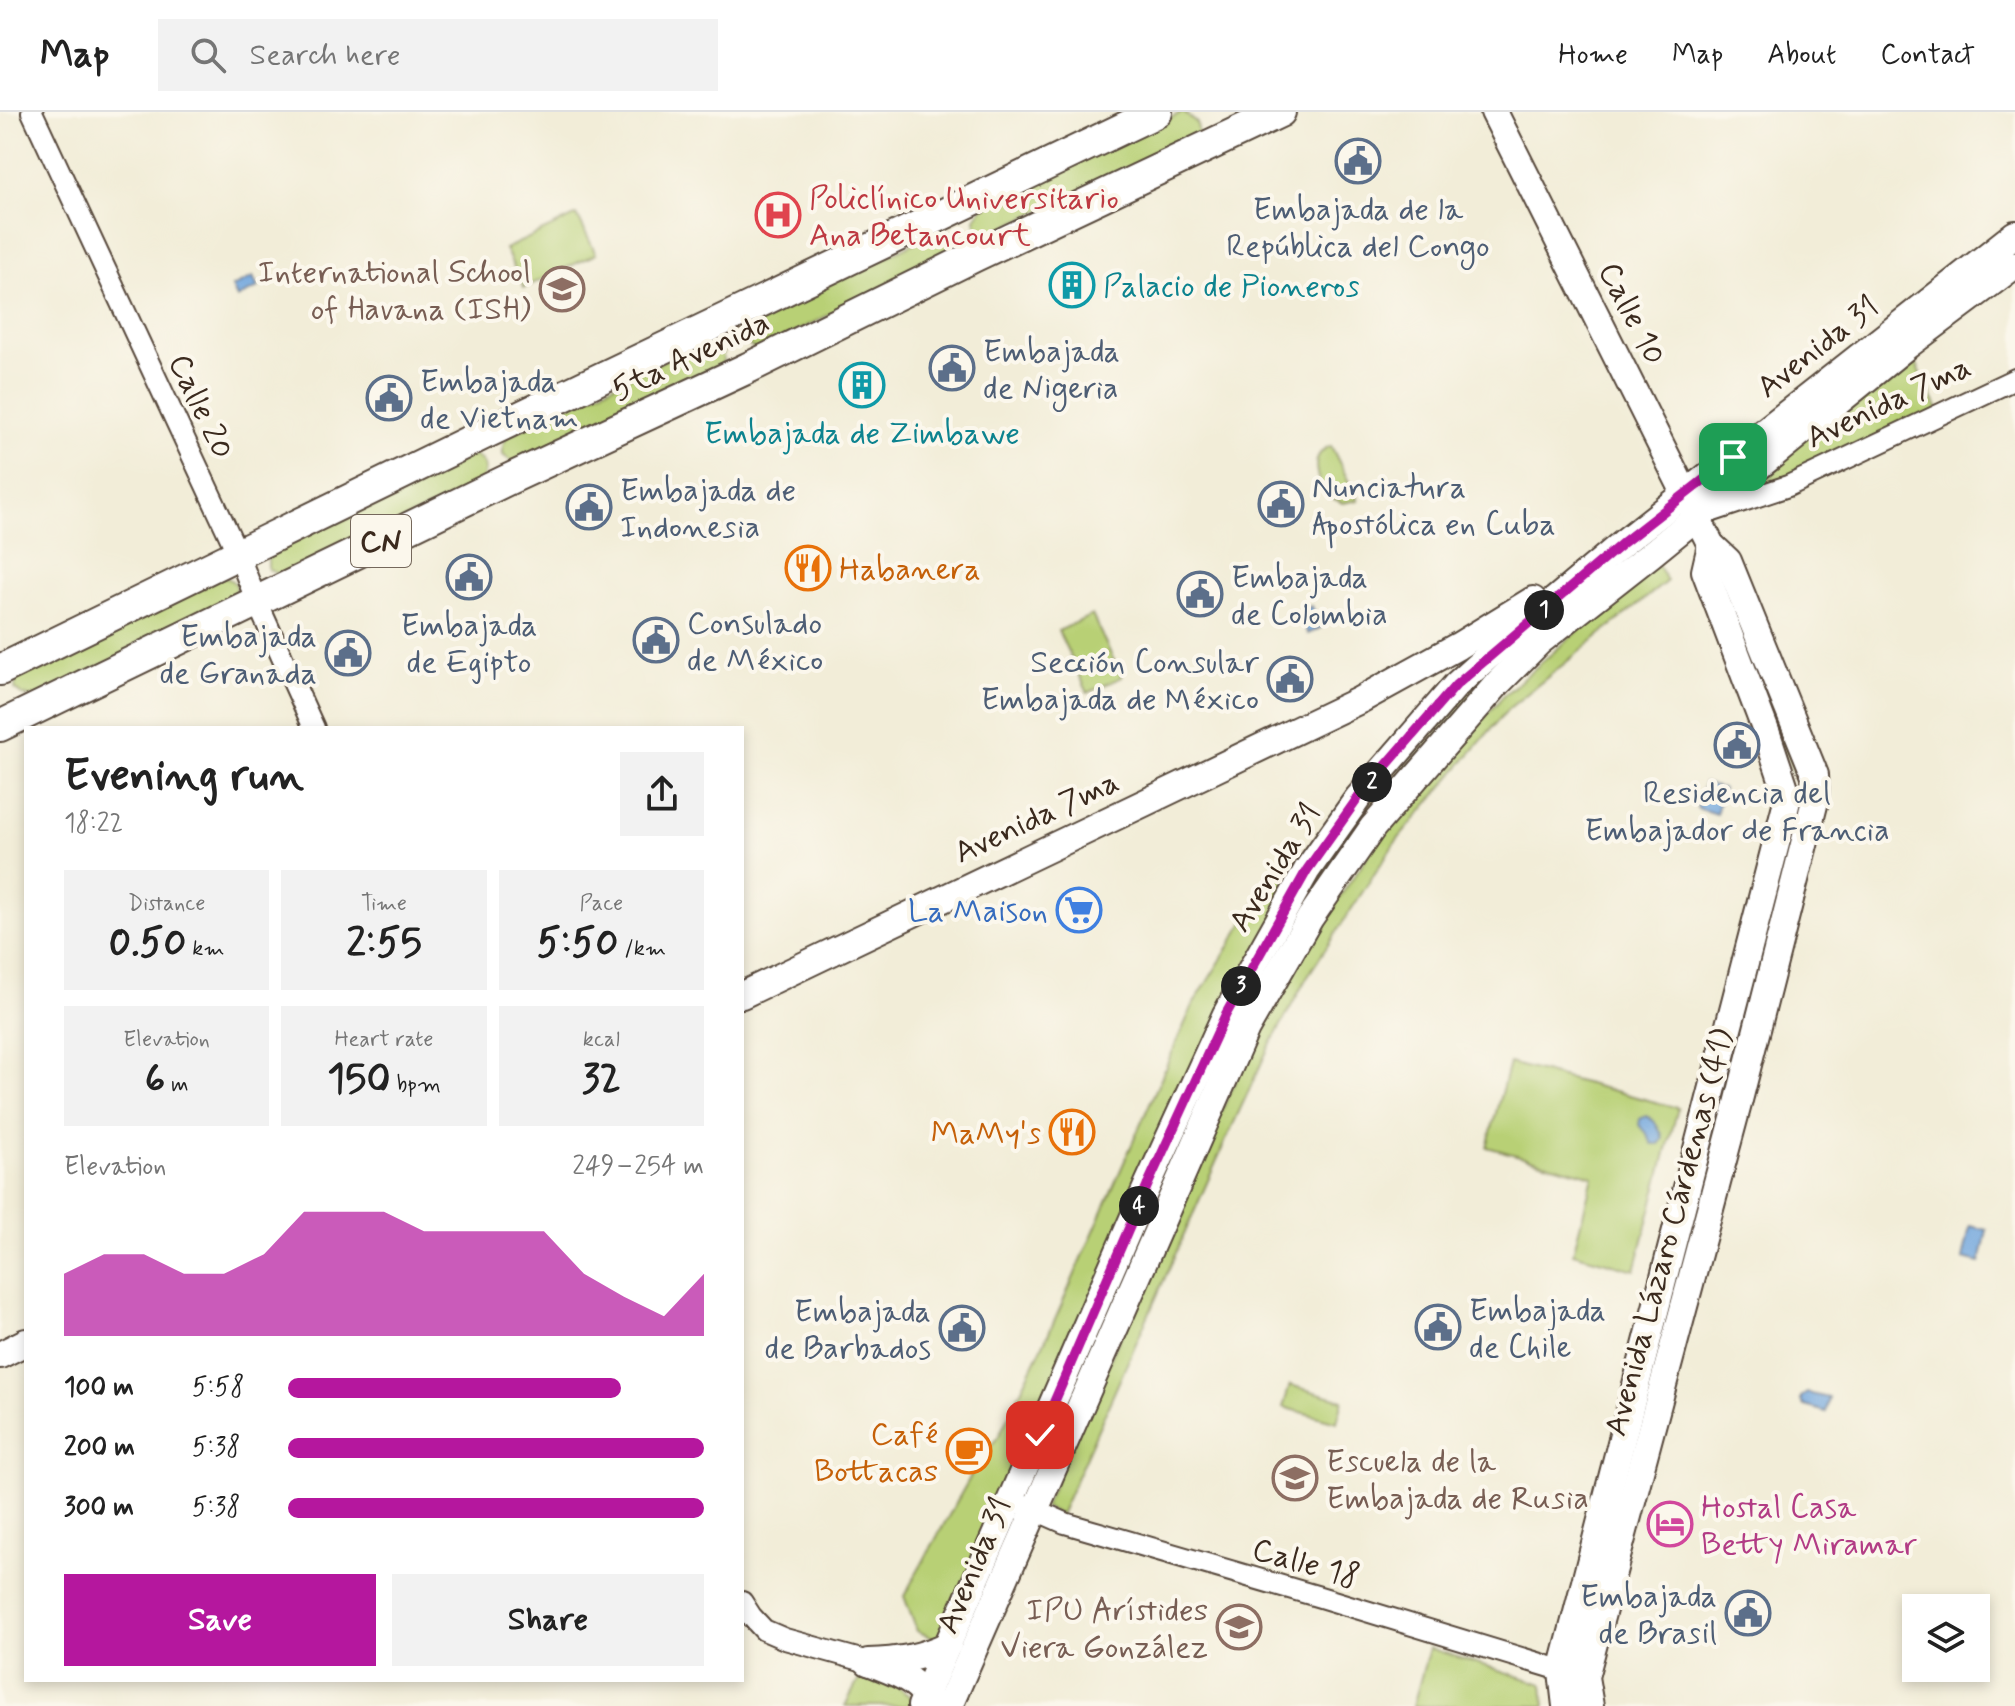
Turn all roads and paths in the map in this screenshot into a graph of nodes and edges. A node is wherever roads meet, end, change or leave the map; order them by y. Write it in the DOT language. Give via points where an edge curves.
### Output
graph roads {
  1 [pos="32,112"];
  2 [pos="1157,112"];
  3 [pos="1280,112"];
  4 [pos="1494,112"];
  5 [pos="2015,234"];
  6 [pos="2015,267"];
  7 [pos="2015,379"];
  8 [pos="1692,505"];
  9 [pos="1624,542"];
  10 [pos="1711,545"];
  11 [pos="238,554"];
  12 [pos="257,602"];
  13 [pos="1539,642"];
  14 [pos="1486,658"];
  15 [pos="0,670"];
  16 [pos="1360,700"];
  17 [pos="0,726"];
  18 [pos="313,726"];
  19 [pos="1815,775"];
  20 [pos="1785,789"];
  21 [pos="744,994"];
  22 [pos="24,1343"];
  23 [pos="0,1355"];
  24 [pos="1023,1504"];
  25 [pos="744,1605"];
  26 [pos="948,1645"];
  27 [pos="868,1662"];
  28 [pos="1574,1674"];
  29 [pos="927,1704"];
  30 [pos="1566,1706"];
  31 [pos="1590,1706"];
  1 -- 11 [label="street, Calle 20"];
  2 -- 11 [label="highway, 5ta Avenida / CN"];
  3 -- 12 [label="highway, 5ta Avenida / CN"];
  4 -- 8 [label="main road, Calle 10"];
  5 -- 8 [label="main road, Avenida 31"];
  6 -- 8 [label="main road, Avenida 31"];
  7 -- 8 [label="street, Avenida 7ma" via="1788,486"];
  8 -- 9 [label="main road, Avenida 31"];
  8 -- 10 [label="main road, Calle 10"];
  8 -- 13 [label="main road, Avenida 31"];
  9 -- 14 [label="main road, Avenida 31"];
  9 -- 16 [label="main road, Avenida 7ma" via="1471,639"];
  10 -- 19 [label="main road, Calle 10" via="1728,561"];
  10 -- 20 [label="main road, Calle 10" via="1705,571"];
  11 -- 12 [label="street, Calle 20"];
  11 -- 15 [label="highway, 5ta Avenida / CN"];
  12 -- 17 [label="highway, 5ta Avenida / CN"];
  12 -- 18 [label="street, Calle 20"];
  13 -- 14 [label="main road, Avenida 7ma"];
  13 -- 24 [label="main road, Avenida 31" via="1373,827 1310,918 1246,1029"];
  14 -- 16 [label="main road, Avenida 7ma"];
  14 -- 24 [label="main road, Avenida 31" via="1358,798 1301,880 1226,1014 1148,1184"];
  16 -- 21 [label="main road, Avenida 7ma"];
  19 -- 28 [label="main road, Avenida Lázaro Cárdenas (41)" via="1816,797 1738,1104"];
  20 -- 28 [label="main road, Avenida Lázaro Cárdenas (41)" via="1788,797"];
  22 -- 23 [label="main road"];
  24 -- 26 [label="main road, Avenida 31"];
  24 -- 28 [label="street, Calle 18" via="1065,1523"];
  24 -- 29 [label="main road, Avenida 31"];
  25 -- 27 [label="street" via="764,1630"];
  26 -- 27 [label="main road" via="919,1657"];
  26 -- 29 [label="main road, Avenida 31"];
  27 -- 29 [label="main road" via="915,1684"];
  28 -- 30 [label="main road, Avenida Lázaro Cárdenas (41)"];
  28 -- 31 [label="main road, Avenida Lázaro Cárdenas (41)"];
}
